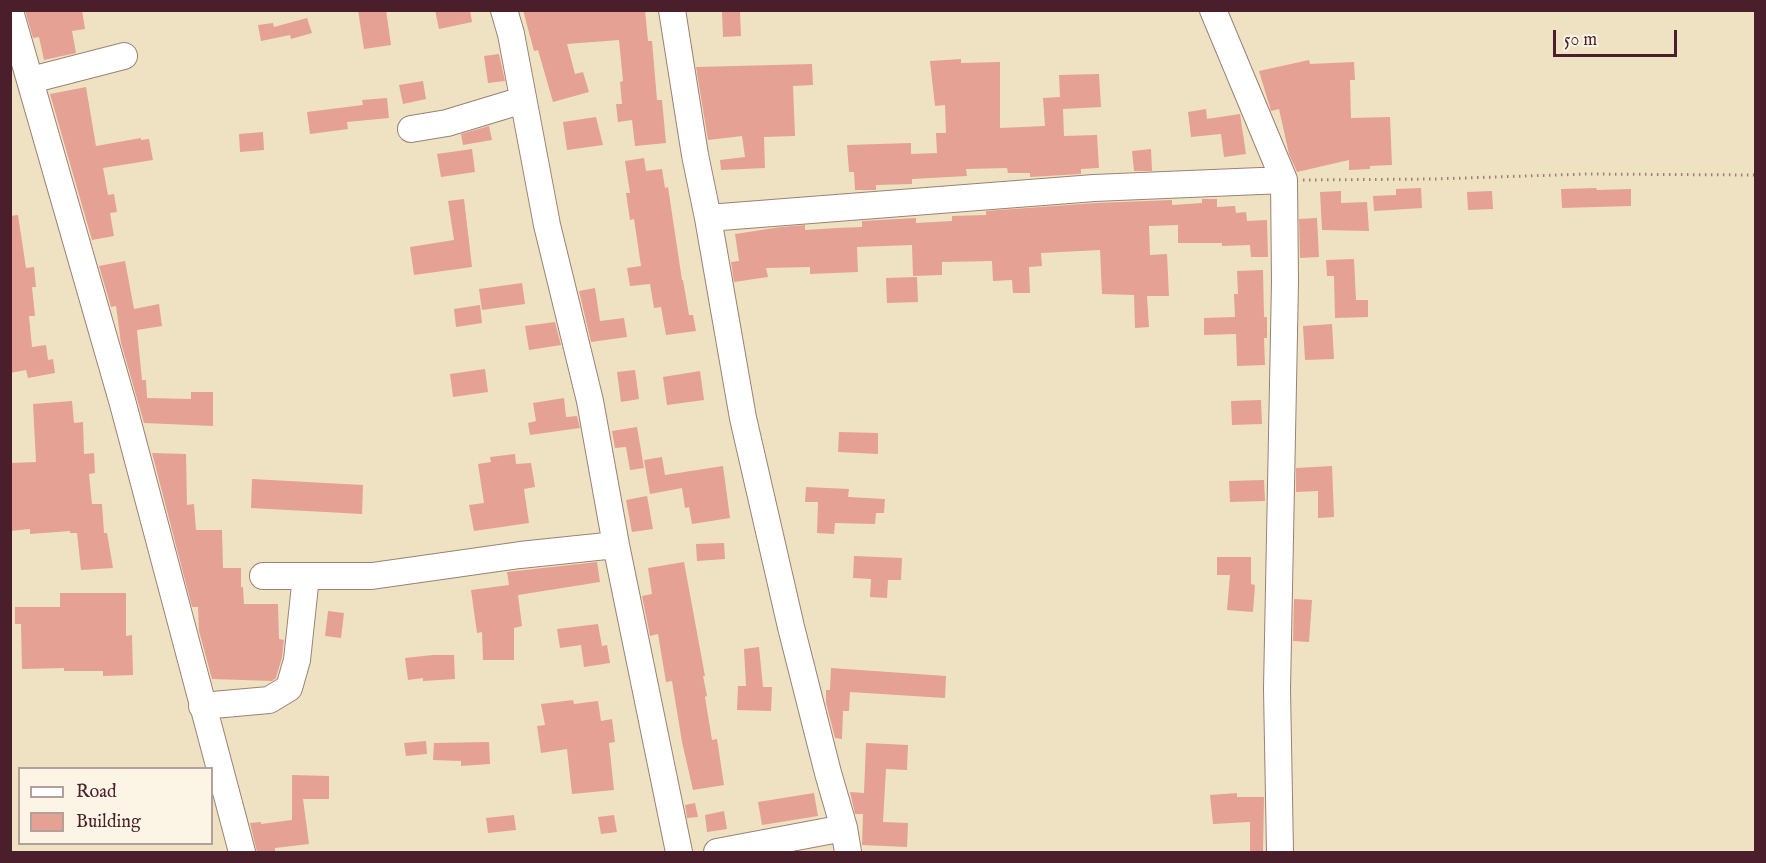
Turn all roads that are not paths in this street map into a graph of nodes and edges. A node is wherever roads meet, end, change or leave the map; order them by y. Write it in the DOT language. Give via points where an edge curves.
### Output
graph roads {
  1 [pos="10,10"];
  2 [pos="504,10"];
  3 [pos="672,10"];
  4 [pos="1213,10"];
  5 [pos="124,56"];
  6 [pos="31,80"];
  7 [pos="523,100"];
  8 [pos="411,129"];
  9 [pos="1284,180"];
  10 [pos="708,218"];
  11 [pos="616,545"];
  12 [pos="263,576"];
  13 [pos="306,576"];
  14 [pos="202,706"];
  15 [pos="846,840"];
  16 [pos="242,852"];
  17 [pos="679,852"];
  18 [pos="717,852"];
  19 [pos="1280,852"];
  1 -- 6 [label="street"];
  2 -- 7 [label="street"];
  3 -- 10 [label="street"];
  4 -- 9 [label="street"];
  5 -- 6 [label="street"];
  6 -- 14 [label="street" via="123,404"];
  7 -- 8 [label="street" via="447,123"];
  7 -- 11 [label="street" via="547,225 590,401"];
  9 -- 10 [label="street" via="1094,188"];
  9 -- 19 [label="street" via="1277,689"];
  10 -- 15 [label="street" via="743,418"];
  11 -- 13 [label="street" via="372,576"];
  11 -- 17 [label="street"];
  12 -- 13 [label="street"];
  13 -- 14 [label="street" via="297,660 289,688 269,700"];
  14 -- 16 [label="street"];
  15 -- 18 [label="street"];
}
